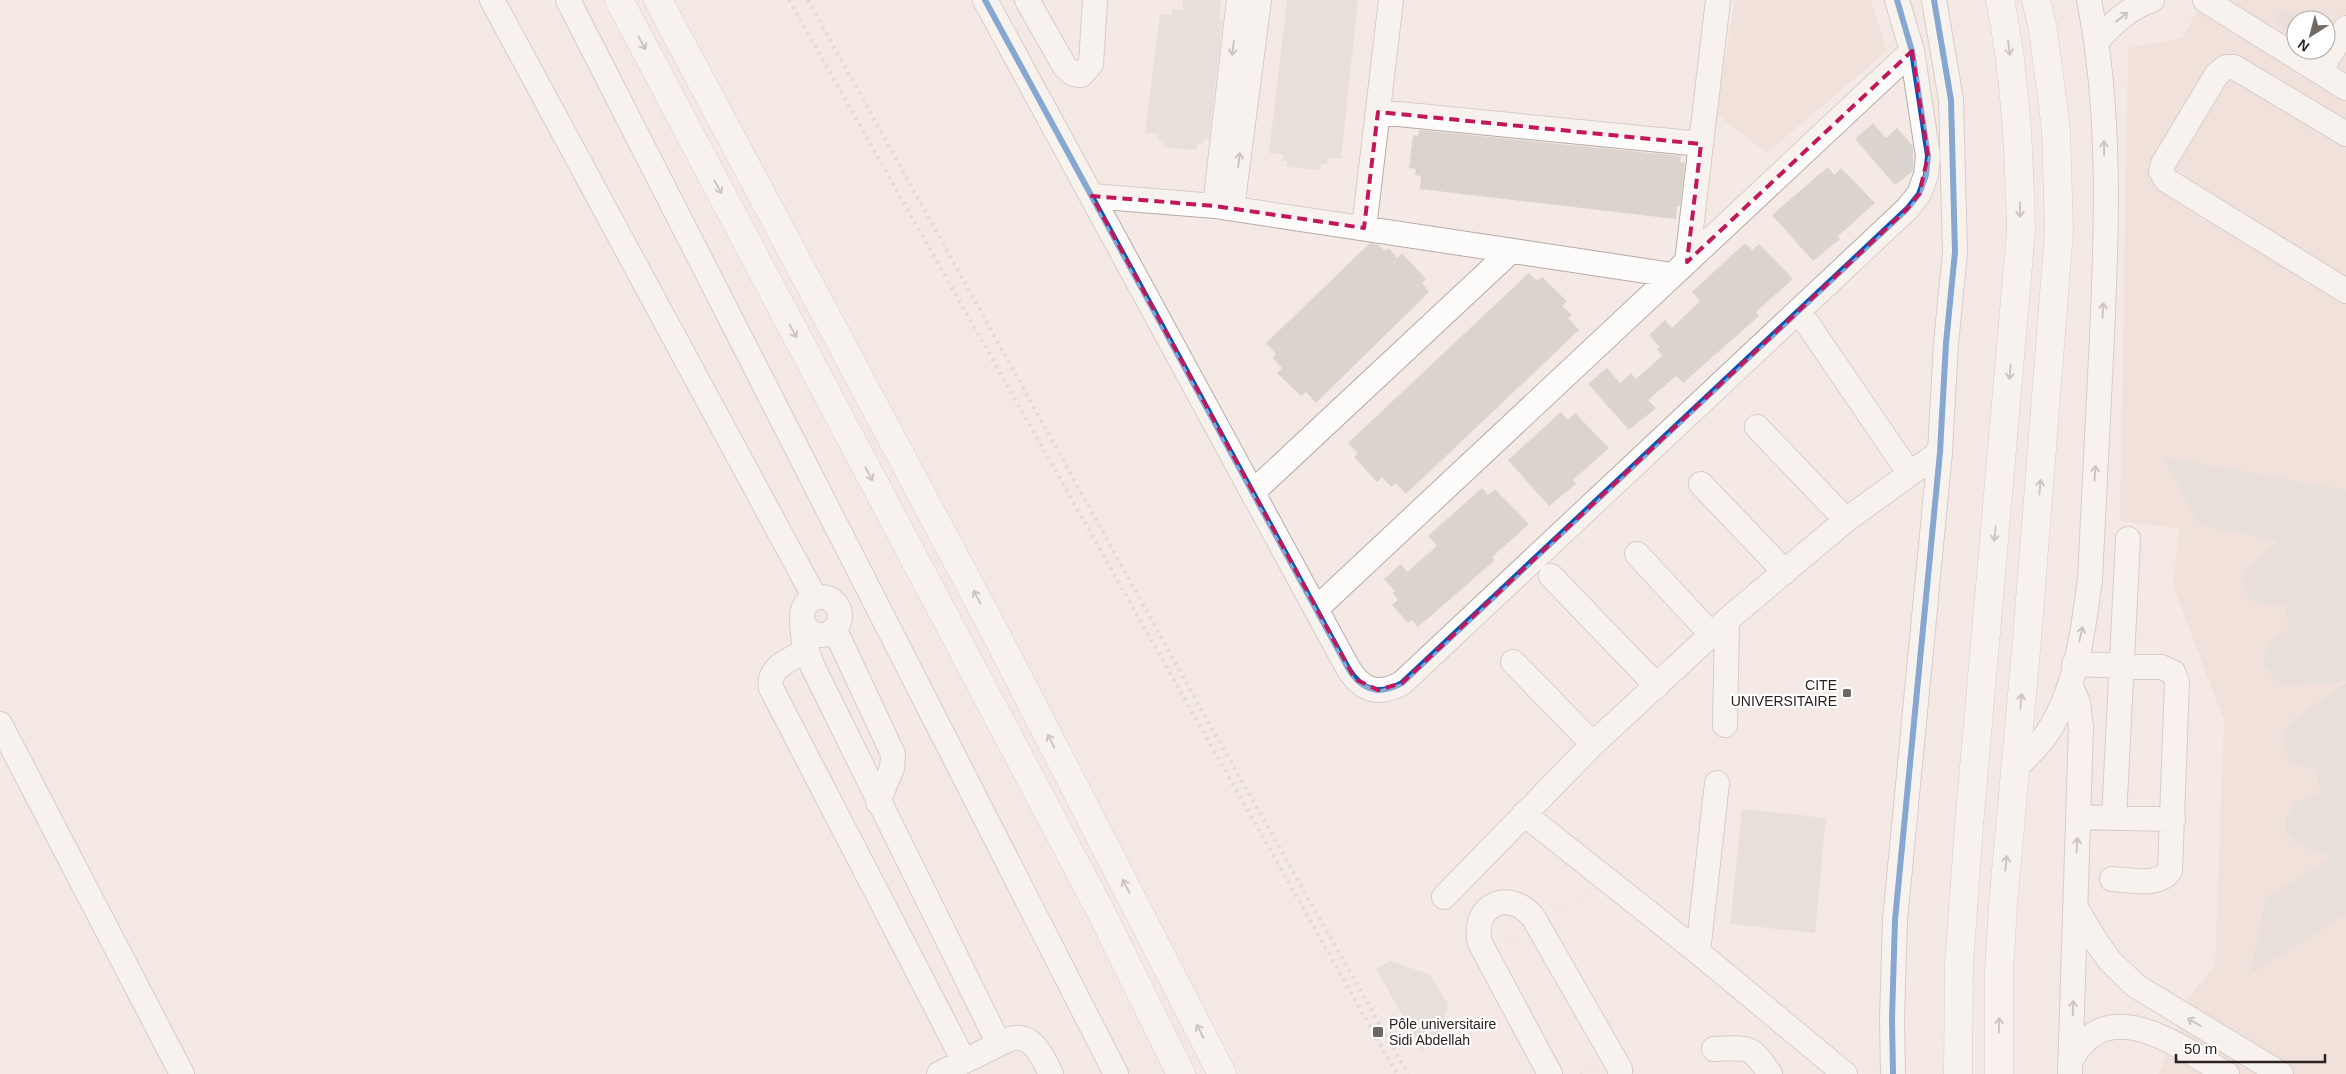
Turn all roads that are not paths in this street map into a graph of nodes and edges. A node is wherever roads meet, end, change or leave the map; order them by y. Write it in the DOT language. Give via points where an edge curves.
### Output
graph roads {
  1 [pos="492,0"];
  2 [pos="568,0"];
  3 [pos="619,0"];
  4 [pos="658,0"];
  5 [pos="985,0"];
  6 [pos="1027,0"];
  7 [pos="1095,0"];
  8 [pos="1239,0"];
  9 [pos="1259,0"];
  10 [pos="1391,0"];
  11 [pos="1718,0"];
  12 [pos="1897,0"];
  13 [pos="1934,0"];
  14 [pos="2000,0"];
  15 [pos="2036,0"];
  16 [pos="2089,0"];
  17 [pos="2152,0"];
  18 [pos="2205,0"];
  19 [pos="2346,28"];
  20 [pos="2097,41"];
  21 [pos="1912,50"];
  22 [pos="2320,71"];
  23 [pos="2346,88"];
  24 [pos="1378,112"];
  25 [pos="2346,134"];
  26 [pos="1701,144"];
  27 [pos="1092,196"];
  28 [pos="1224,207"];
  29 [pos="1364,228"];
  30 [pos="1511,251"];
  31 [pos="1680,268"];
  32 [pos="2346,291"];
  33 [pos="1807,323"];
  34 [pos="1756,427"];
  35 [pos="1940,452"];
  36 [pos="1910,474"];
  37 [pos="1701,484"];
  38 [pos="1253,492"];
  39 [pos="1846,520"];
  40 [pos="2128,539"];
  41 [pos="1637,554"];
  42 [pos="1785,572"];
  43 [pos="1551,576"];
  44 [pos="815,598"];
  45 [pos="1316,609"];
  46 [pos="802,622"];
  47 [pos="1719,628"];
  48 [pos="835,630"];
  49 [pos="806,651"];
  50 [pos="1512,662"];
  51 [pos="2123,665"];
  52 [pos="2072,675"];
  53 [pos="1657,686"];
  54 [pos="0,724"];
  55 [pos="1725,726"];
  56 [pos="1594,744"];
  57 [pos="2015,769"];
  58 [pos="1717,783"];
  59 [pos="878,802"];
  60 [pos="1524,814"];
  61 [pos="2078,817"];
  62 [pos="2114,818"];
  63 [pos="2173,819"];
  64 [pos="2112,879"];
  65 [pos="1444,897"];
  66 [pos="2076,908"];
  67 [pos="1698,952"];
  68 [pos="2158,1001"];
  69 [pos="2145,1029"];
  70 [pos="999,1044"];
  71 [pos="1714,1049"];
  72 [pos="964,1061"];
  73 [pos="2070,1067"];
  74 [pos="182,1074"];
  75 [pos="940,1074"];
  76 [pos="1051,1074"];
  77 [pos="1116,1074"];
  78 [pos="1181,1074"];
  79 [pos="1222,1074"];
  80 [pos="1550,1074"];
  81 [pos="1620,1074"];
  82 [pos="1770,1074"];
  83 [pos="1845,1074"];
  84 [pos="1892,1074"];
  85 [pos="1958,1074"];
  86 [pos="1999,1074"];
  87 [pos="2227,1074"];
  88 [pos="2281,1074"];
  1 -- 44 [label="street"];
  2 -- 77 [label="street"];
  3 -- 78 [label="main road, one-way" via="1098,908"];
  79 -- 4 [label="main road, one-way" via="998,638"];
  5 -- 27 [label="street"];
  6 -- 7 [label="street" via="1065,67 1073,74 1081,74 1091,64"];
  8 -- 28 [label="street, one-way"];
  28 -- 9 [label="street, one-way"];
  10 -- 24 [label="street"];
  11 -- 26 [label="street"];
  12 -- 21 [label="street"];
  13 -- 35 [label="street" via="1951,100 1955,252"];
  14 -- 85 [label="main road, one-way" via="2019,135 2021,231 1969,826 1959,965"];
  57 -- 15 [label="main road, one-way" via="2059,231 2056,130 2043,29"];
  16 -- 20 [label="street"];
  20 -- 17 [label="street, one-way" via="2127,12"];
  18 -- 22 [label="street"];
  19 -- 22 [label="street"];
  52 -- 20 [label="street, one-way" via="2090,579 2106,236 2104,134"];
  21 -- 31 [label="street"];
  21 -- 45 [label="street" via="1928,156 1926,176 1919,194 1907,209 1402,683 1391,689 1378,690 1365,687 1355,679"];
  22 -- 23 [label="street"];
  24 -- 26 [label="street"];
  24 -- 29 [label="street"];
  25 -- 32 [label="street" via="2234,67 2226,66 2217,74 2161,171 2166,180"];
  26 -- 31 [label="street"];
  27 -- 28 [label="street"];
  27 -- 38 [label="street"];
  28 -- 29 [label="street"];
  29 -- 30 [label="street"];
  30 -- 31 [label="street"];
  30 -- 38 [label="street"];
  31 -- 45 [label="street"];
  33 -- 36 [label="street"];
  34 -- 39 [label="street"];
  35 -- 36 [label="street"];
  35 -- 84 [label="street" via="1895,920"];
  36 -- 39 [label="street"];
  37 -- 42 [label="street"];
  38 -- 45 [label="street"];
  39 -- 42 [label="street"];
  40 -- 51 [label="street"];
  41 -- 47 [label="street"];
  42 -- 47 [label="street"];
  43 -- 53 [label="street"];
  44 -- 46 [label="street" via="803,607"];
  44 -- 48 [label="street" via="835,603 840,616"];
  46 -- 48 [label="street" via="817,636"];
  46 -- 49 [label="street"];
  47 -- 53 [label="street"];
  47 -- 55 [label="street"];
  48 -- 59 [label="street" via="893,754 892,768"];
  49 -- 59 [label="street"];
  49 -- 72 [label="street" via="775,669 770,678 771,688"];
  50 -- 56 [label="street"];
  51 -- 52 [label="street"];
  51 -- 62 [label="street"];
  51 -- 63 [label="street" via="2168,669 2175,677"];
  52 -- 57 [label="street" via="2048,732"];
  52 -- 61 [label="street" via="2080,715"];
  53 -- 56 [label="street"];
  54 -- 74 [label="street"];
  56 -- 60 [label="street"];
  86 -- 57 [label="main road, one-way" via="1999,972"];
  58 -- 67 [label="street"];
  59 -- 70 [label="street"];
  60 -- 65 [label="street"];
  60 -- 67 [label="street"];
  61 -- 62 [label="street"];
  66 -- 61 [label="street, one-way"];
  62 -- 63 [label="street"];
  63 -- 64 [label="street" via="2172,863 2165,877 2158,880"];
  66 -- 68 [label="street" via="2110,961 2136,986"];
  73 -- 66 [label="street, one-way"];
  67 -- 83 [label="street"];
  68 -- 69 [label="street"];
  88 -- 68 [label="street, one-way"];
  69 -- 73 [label="street" via="2124,1026 2100,1031 2078,1047"];
  69 -- 87 [label="street"];
  70 -- 72 [label="street"];
  70 -- 76 [label="street" via="1012,1038 1028,1040 1037,1047"];
  71 -- 82 [label="street" via="1750,1050"];
  72 -- 75 [label="street"];
  80 -- 81 [label="street" via="1480,943 1480,921 1485,911 1494,905 1516,903 1533,917"];
}
